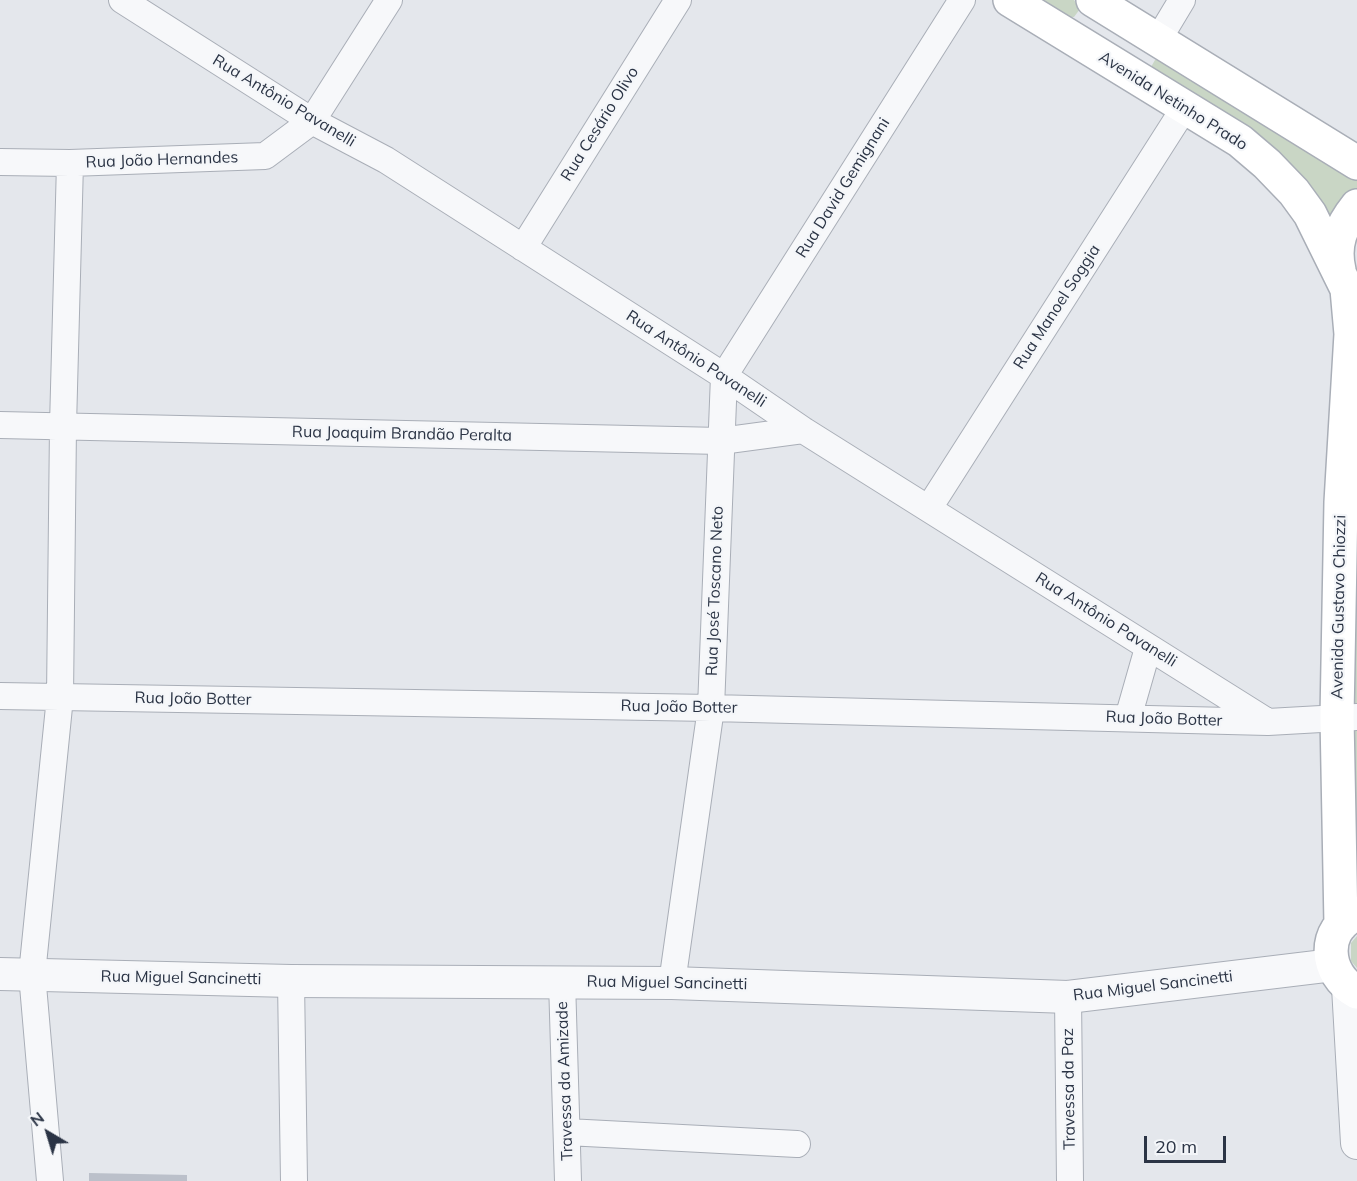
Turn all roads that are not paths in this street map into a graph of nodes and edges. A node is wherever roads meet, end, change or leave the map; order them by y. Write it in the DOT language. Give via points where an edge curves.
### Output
graph roads {
  1 [pos="122,0"];
  2 [pos="389,0"];
  3 [pos="678,0"];
  4 [pos="962,0"];
  5 [pos="1010,0"];
  6 [pos="1182,0"];
  7 [pos="1101,5"];
  8 [pos="1158,40"];
  9 [pos="1086,46"];
  10 [pos="1132,74"];
  11 [pos="1185,107"];
  12 [pos="312,121"];
  13 [pos="0,162"];
  14 [pos="70,163"];
  15 [pos="1357,163"];
  16 [pos="1357,206"];
  17 [pos="523,248"];
  18 [pos="1352,293"];
  19 [pos="724,376"];
  20 [pos="0,425"];
  21 [pos="63,426"];
  22 [pos="803,430"];
  23 [pos="721,441"];
  24 [pos="929,508"];
  25 [pos="1148,648"];
  26 [pos="1348,655"];
  27 [pos="0,696"];
  28 [pos="60,697"];
  29 [pos="711,708"];
  30 [pos="1347,717"];
  31 [pos="1128,718"];
  32 [pos="1268,722"];
  33 [pos="1349,920"];
  34 [pos="0,974"];
  35 [pos="32,974"];
  36 [pos="291,981"];
  37 [pos="562,981"];
  38 [pos="1346,981"];
  39 [pos="672,983"];
  40 [pos="1068,997"];
  41 [pos="567,1132"];
  42 [pos="1357,1143"];
  43 [pos="797,1144"];
  44 [pos="50,1181"];
  45 [pos="294,1181"];
  46 [pos="568,1181"];
  47 [pos="1070,1181"];
  1 -- 12 [label="street, Rua Antônio Pavanelli"];
  2 -- 12 [label="street"];
  3 -- 17 [label="street, Rua Cesário Olivo"];
  4 -- 19 [label="street, Rua David Gemignani"];
  5 -- 9 [label="main road, Avenida Netinho Prado"];
  6 -- 8 [label="street"];
  7 -- 8 [label="main road"];
  7 -- 9 [label="main road"];
  8 -- 10 [label="main road"];
  8 -- 15 [label="main road"];
  9 -- 10 [label="main road, Avenida Netinho Prado"];
  10 -- 11 [label="main road, Avenida Netinho Prado"];
  11 -- 18 [label="main road, Avenida Netinho Prado" via="1240,141 1294,192"];
  11 -- 24 [label="street, Rua Manoel Soggia"];
  12 -- 14 [label="street, Rua João Hernandes" via="265,156"];
  12 -- 17 [label="street, Rua Antônio Pavanelli" via="386,160"];
  13 -- 14 [label="street, Rua João Hernandes"];
  14 -- 21 [label="street"];
  16 -- 18 [label="main road" via="1343,224 1336,246 1338,268"];
  17 -- 19 [label="street, Rua Antônio Pavanelli"];
  18 -- 26 [label="main road, Avenida Gustavo Chiozzi" via="1341,502"];
  19 -- 22 [label="street, Rua Antônio Pavanelli"];
  19 -- 23 [label="street, Rua José Toscano Neto"];
  20 -- 21 [label="street, Rua Joaquim Brandão Peralta"];
  21 -- 23 [label="street, Rua Joaquim Brandão Peralta"];
  21 -- 28 [label="street"];
  22 -- 23 [label="street, Rua Joaquim Brandão Peralta"];
  22 -- 24 [label="street, Rua Antônio Pavanelli"];
  23 -- 29 [label="street, Rua José Toscano Neto"];
  24 -- 25 [label="street, Rua Antônio Pavanelli"];
  25 -- 31 [label="street"];
  25 -- 32 [label="street, Rua Antônio Pavanelli"];
  26 -- 30 [label="main road, Avenida Gustavo Chiozzi"];
  27 -- 28 [label="street, Rua João Botter"];
  28 -- 29 [label="street, Rua João Botter"];
  28 -- 35 [label="street"];
  29 -- 31 [label="street, Rua João Botter"];
  29 -- 39 [label="street, Rua José Toscano Neto"];
  30 -- 32 [label="street, Rua João Botter"];
  30 -- 33 [label="main road, Avenida Gustavo Chiozzi"];
  31 -- 32 [label="street, Rua João Botter"];
  33 -- 38 [label="main road" via="1334,937 1331,951"];
  34 -- 35 [label="street, Rua Miguel Sancinetti"];
  35 -- 36 [label="street, Rua Miguel Sancinetti"];
  35 -- 44 [label="street"];
  36 -- 37 [label="street, Rua Miguel Sancinetti"];
  36 -- 45 [label="street"];
  37 -- 39 [label="street, Rua Miguel Sancinetti"];
  37 -- 41 [label="street, Travessa da Amizade"];
  38 -- 40 [label="street, Rua Miguel Sancinetti"];
  38 -- 42 [label="street"];
  39 -- 40 [label="street, Rua Miguel Sancinetti"];
  40 -- 47 [label="street, Travessa da Paz"];
  41 -- 43 [label="street"];
  41 -- 46 [label="street, Travessa da Amizade"];
}
